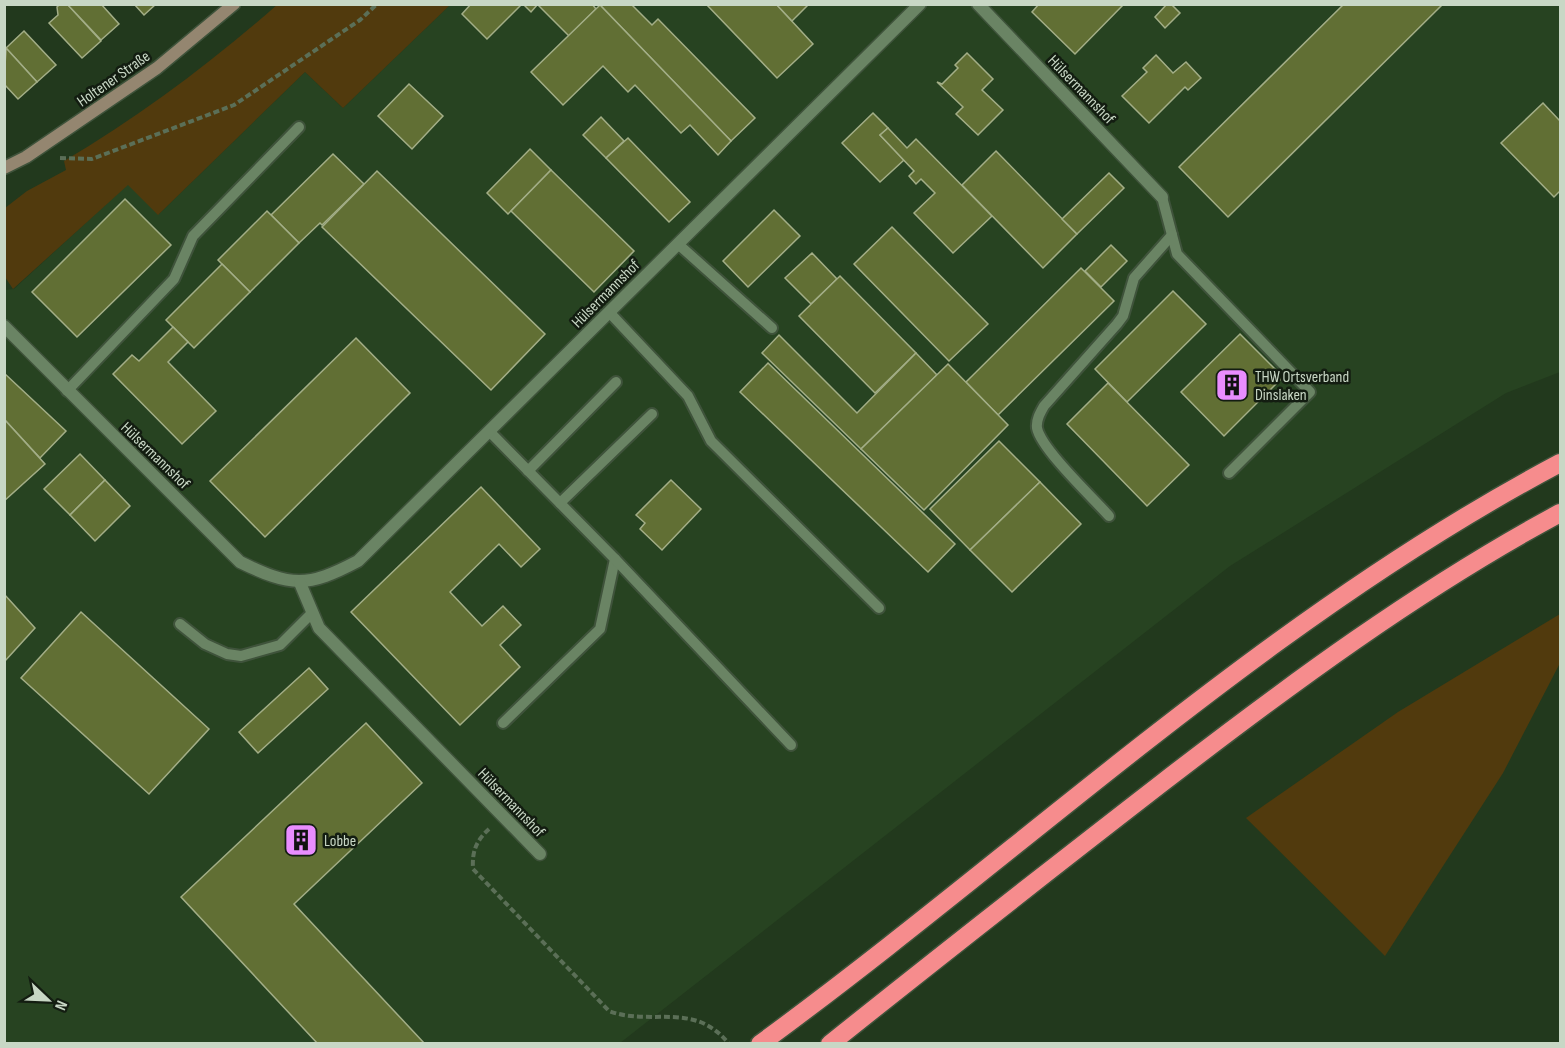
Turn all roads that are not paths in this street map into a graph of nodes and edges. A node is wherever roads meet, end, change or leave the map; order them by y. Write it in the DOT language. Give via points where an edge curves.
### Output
graph roads {
  1 [pos="234,4"];
  2 [pos="920,4"];
  3 [pos="978,4"];
  4 [pos="299,127"];
  5 [pos="4,168"];
  6 [pos="1162,197"];
  7 [pos="1172,236"];
  8 [pos="678,244"];
  9 [pos="609,312"];
  10 [pos="772,328"];
  11 [pos="5,329"];
  12 [pos="616,382"];
  13 [pos="67,391"];
  14 [pos="652,414"];
  15 [pos="489,431"];
  16 [pos="1560,464"];
  17 [pos="528,471"];
  18 [pos="1229,473"];
  19 [pos="560,503"];
  20 [pos="1560,513"];
  21 [pos="1109,516"];
  22 [pos="615,559"];
  23 [pos="300,583"];
  24 [pos="879,608"];
  25 [pos="312,613"];
  26 [pos="180,624"];
  27 [pos="503,723"];
  28 [pos="791,744"];
  29 [pos="540,854"];
  30 [pos="760,1044"];
  31 [pos="830,1044"];
  1 -- 5 [label="street, Holtener Straße" via="157,68"];
  2 -- 8 [label="street, Hülsermannshof"];
  3 -- 6 [label="street, Hülsermannshof"];
  4 -- 13 [label="lane" via="194,236 174,279"];
  6 -- 7 [label="lane"];
  7 -- 18 [label="lane" via="1177,254 1310,392"];
  7 -- 21 [label="lane" via="1134,278 1118,324 1038,417 1037,427 1048,448"];
  8 -- 9 [label="street, Hülsermannshof"];
  8 -- 10 [label="lane"];
  9 -- 15 [label="street, Hülsermannshof"];
  9 -- 24 [label="lane" via="688,396 711,441"];
  11 -- 13 [label="street, Hülsermannshof"];
  12 -- 17 [label="lane"];
  13 -- 23 [label="street, Hülsermannshof" via="240,562 268,575"];
  14 -- 19 [label="lane"];
  15 -- 17 [label="lane"];
  15 -- 23 [label="street, Hülsermannshof" via="358,561 334,574"];
  16 -- 30 [label="highway" via="1496,497 1342,596 1212,689"];
  17 -- 19 [label="lane"];
  19 -- 22 [label="lane"];
  20 -- 31 [label="highway" via="1366,631 1228,732"];
  22 -- 27 [label="lane" via="600,628"];
  22 -- 28 [label="lane"];
  23 -- 25 [label="street, Hülsermannshof"];
  25 -- 26 [label="lane" via="280,645 241,656 205,644"];
  25 -- 29 [label="street, Hülsermannshof" via="319,628"];
}
